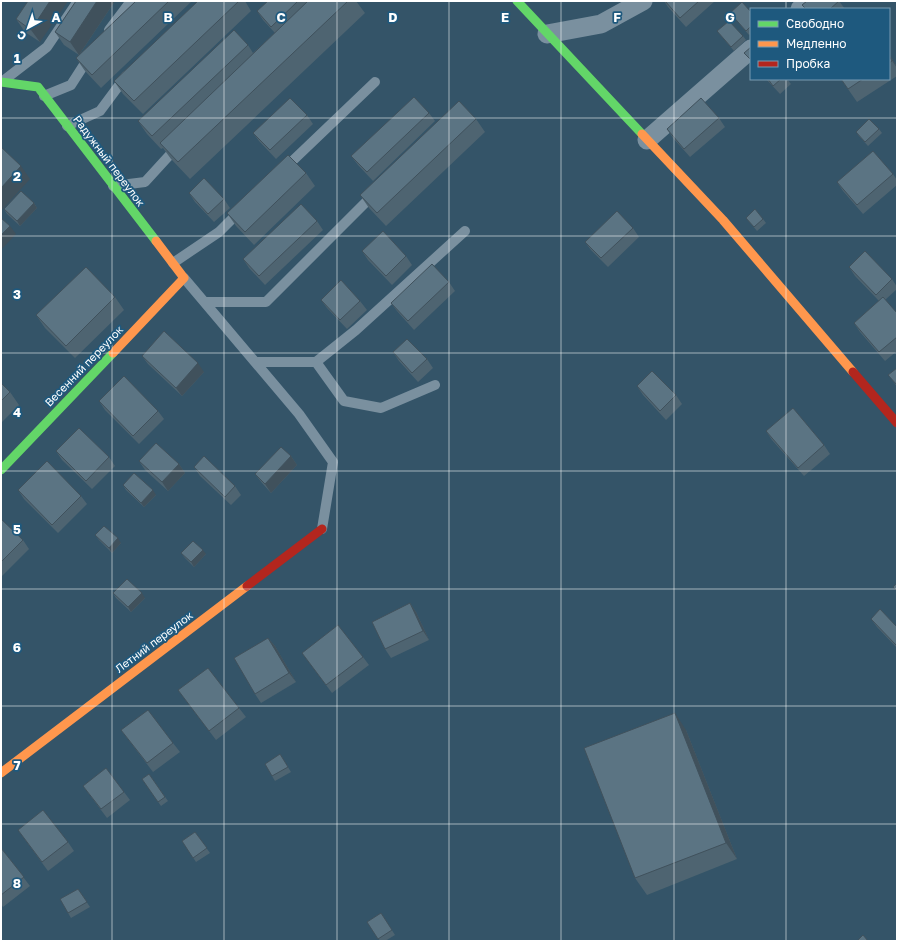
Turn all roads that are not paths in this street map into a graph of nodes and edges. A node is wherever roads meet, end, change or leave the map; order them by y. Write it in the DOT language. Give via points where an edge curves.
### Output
graph roads {
  1 [pos="78,1"];
  2 [pos="131,1"];
  3 [pos="516,1"];
  4 [pos="643,1"];
  5 [pos="810,1"];
  6 [pos="801,8"];
  7 [pos="547,34"];
  8 [pos="750,50"];
  9 [pos="132,69"];
  10 [pos="1,82"];
  11 [pos="375,82"];
  12 [pos="44,96"];
  13 [pos="67,126"];
  14 [pos="184,140"];
  15 [pos="647,140"];
  16 [pos="276,175"];
  17 [pos="383,185"];
  18 [pos="113,186"];
  19 [pos="245,206"];
  20 [pos="465,231"];
  21 [pos="173,263"];
  22 [pos="184,278"];
  23 [pos="205,302"];
  24 [pos="256,362"];
  25 [pos="316,362"];
  26 [pos="435,385"];
  27 [pos="897,423"];
  28 [pos="1,470"];
  29 [pos="322,529"];
  30 [pos="1,773"];
  1 -- 10 [label="lane" via="47,47"];
  2 -- 12 [label="lane" via="70,85"];
  3 -- 7 [label="street"];
  4 -- 7 [label="street" via="601,24"];
  5 -- 6 [label="street"];
  7 -- 15 [label="street"];
  8 -- 15 [label="street"];
  9 -- 13 [label="lane" via="100,111"];
  10 -- 12 [label="street, Радужный переулок" via="38,87"];
  11 -- 16 [label="lane"];
  12 -- 13 [label="street, Радужный переулок"];
  13 -- 18 [label="street, Радужный переулок"];
  14 -- 18 [label="lane" via="145,182"];
  15 -- 27 [label="street" via="723,220"];
  17 -- 23 [label="lane" via="266,302"];
  18 -- 21 [label="street, Радужный переулок"];
  19 -- 21 [label="lane" via="219,232"];
  20 -- 25 [label="lane" via="356,330"];
  21 -- 22 [label="street, Радужный переулок"];
  22 -- 23 [label="lane"];
  22 -- 28 [label="street, Весенний переулок"];
  23 -- 24 [label="lane"];
  24 -- 25 [label="lane"];
  24 -- 29 [label="lane" via="299,414 333,462"];
  25 -- 26 [label="lane" via="344,401 381,408"];
  29 -- 30 [label="street, Летний переулок"];
}
